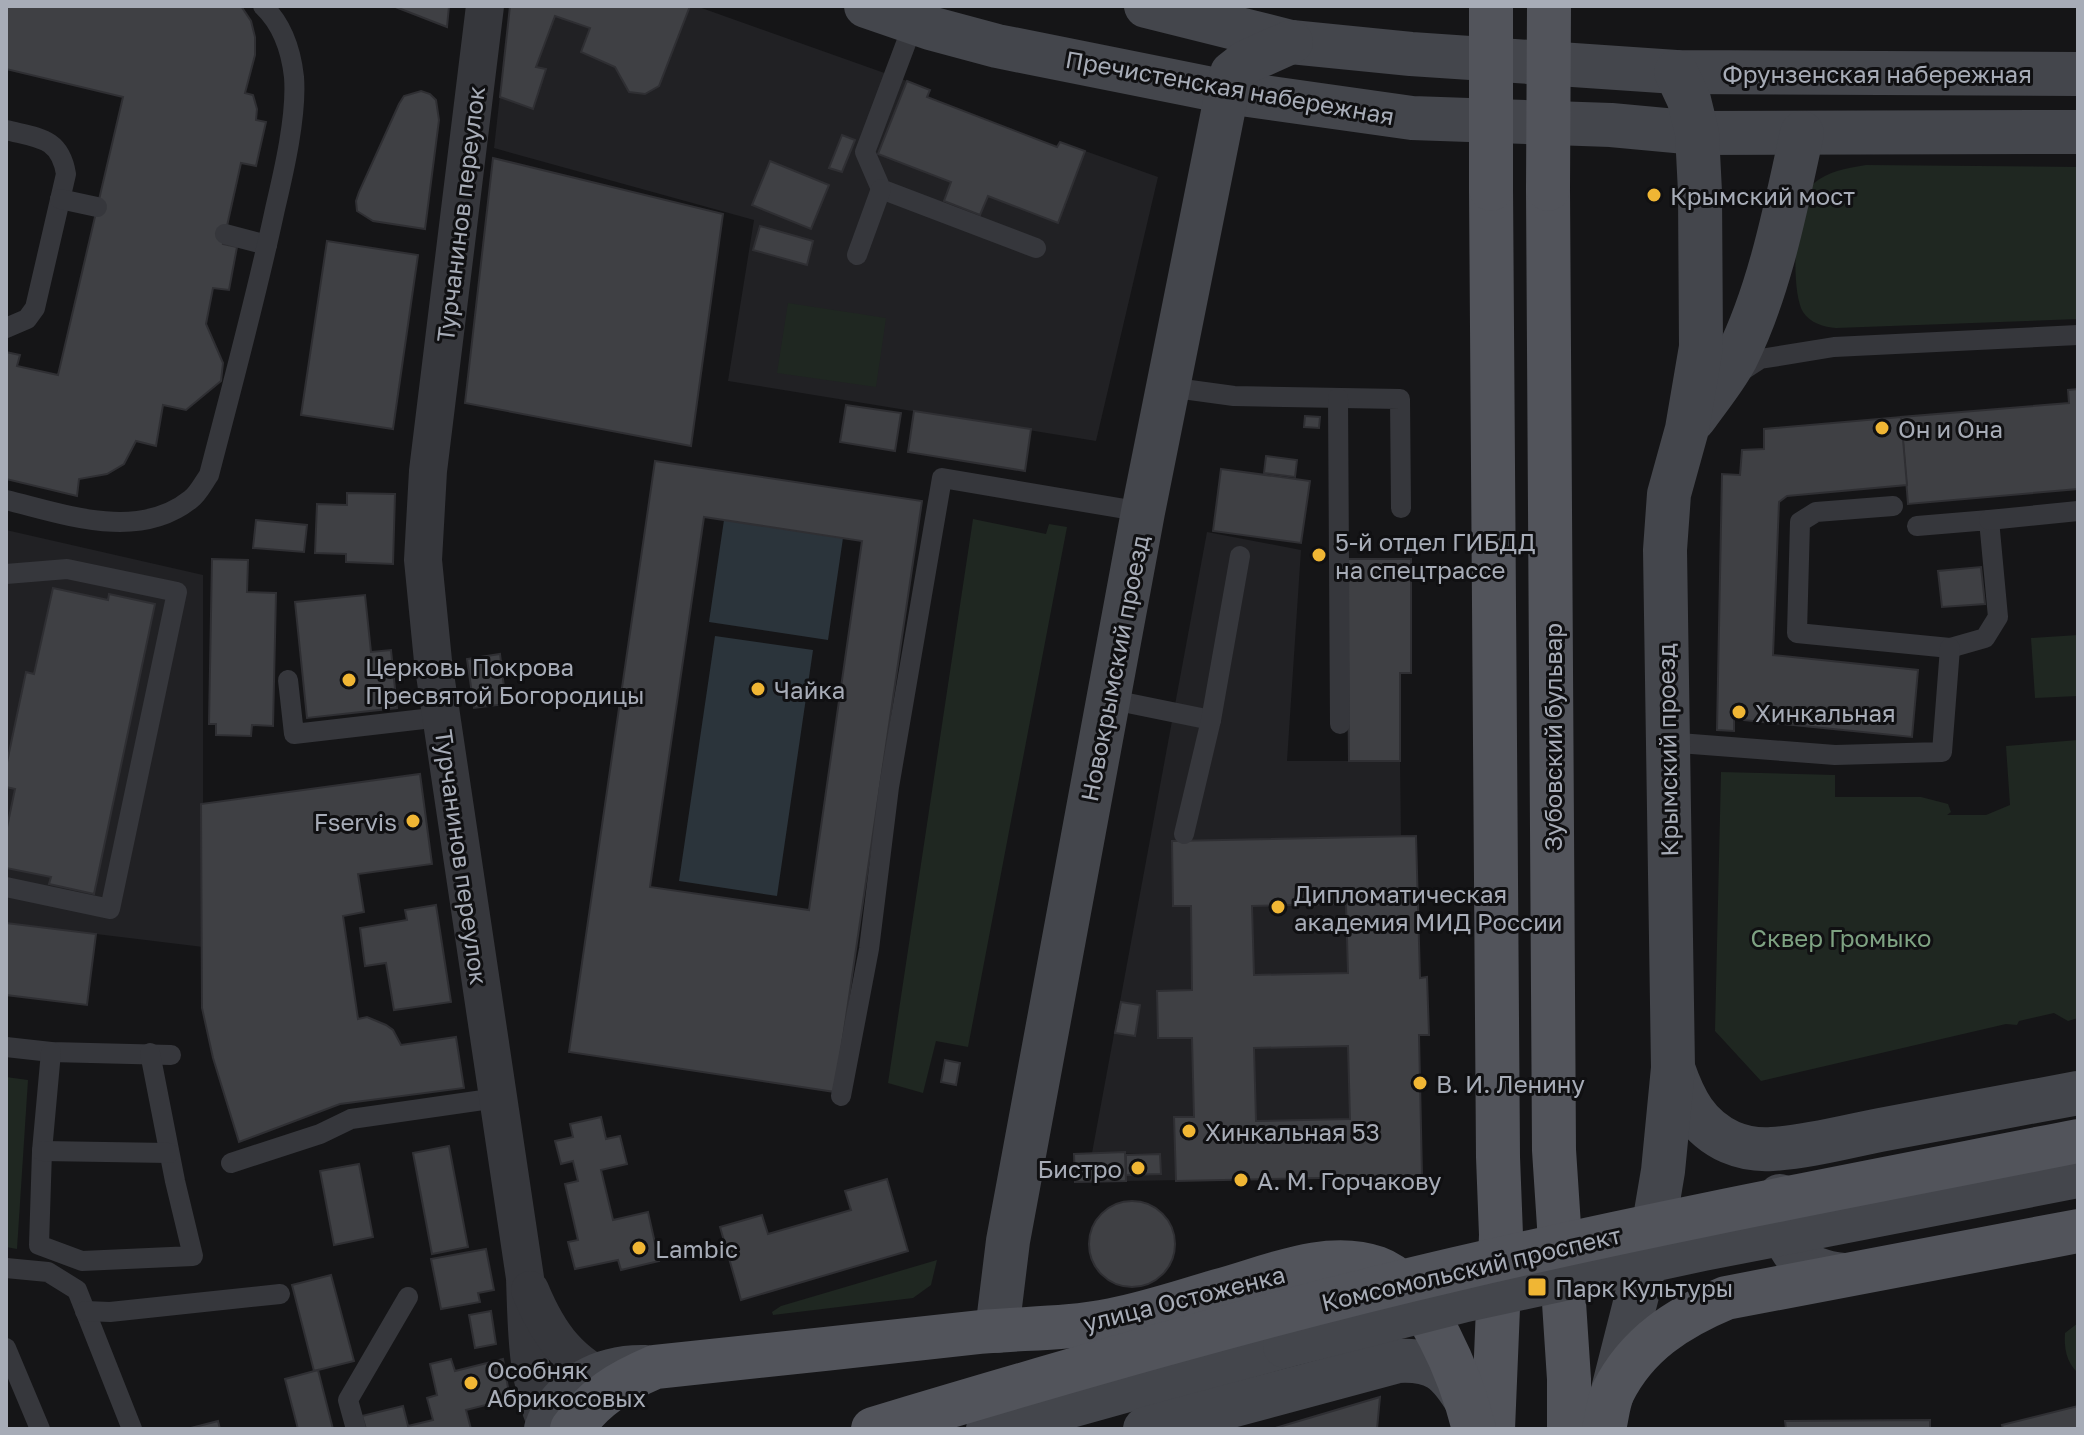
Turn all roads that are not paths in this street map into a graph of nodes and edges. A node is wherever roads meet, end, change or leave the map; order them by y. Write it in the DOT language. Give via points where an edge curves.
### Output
graph roads {
  1 [pos="263,6"];
  2 [pos="485,6"];
  3 [pos="866,6"];
  4 [pos="1146,6"];
  5 [pos="1491,6"];
  6 [pos="1549,6"];
  7 [pos="914,22"];
  8 [pos="1291,42"];
  9 [pos="1676,72"];
  10 [pos="2078,74"];
  11 [pos="1227,92"];
  12 [pos="6,130"];
  13 [pos="2078,132"];
  14 [pos="1697,133"];
  15 [pos="1802,133"];
  16 [pos="881,189"];
  17 [pos="60,199"];
  18 [pos="97,207"];
  19 [pos="225,234"];
  20 [pos="267,245"];
  21 [pos="1036,248"];
  22 [pos="857,255"];
  23 [pos="6,328"];
  24 [pos="2078,335"];
  25 [pos="1168,387"];
  26 [pos="1716,388"];
  27 [pos="1338,398"];
  28 [pos="1687,429"];
  29 [pos="6,500"];
  30 [pos="1893,506"];
  31 [pos="1401,508"];
  32 [pos="2078,511"];
  33 [pos="1143,512"];
  34 [pos="1989,520"];
  35 [pos="1917,526"];
  36 [pos="1240,556"];
  37 [pos="6,574"];
  38 [pos="1950,648"];
  39 [pos="288,680"];
  40 [pos="1108,699"];
  41 [pos="441,717"];
  42 [pos="1211,720"];
  43 [pos="1340,724"];
  44 [pos="1666,742"];
  45 [pos="1184,834"];
  46 [pos="6,887"];
  47 [pos="6,1047"];
  48 [pos="51,1052"];
  49 [pos="1673,1068"];
  50 [pos="2078,1093"];
  51 [pos="841,1096"];
  52 [pos="497,1098"];
  53 [pos="1830,1140"];
  54 [pos="2078,1141"];
  55 [pos="42,1151"];
  56 [pos="169,1153"];
  57 [pos="231,1163"];
  58 [pos="2078,1176"];
  59 [pos="2078,1231"];
  60 [pos="6,1268"];
  61 [pos="1843,1275"];
  62 [pos="525,1278"];
  63 [pos="280,1294"];
  64 [pos="408,1297"];
  65 [pos="85,1311"];
  66 [pos="997,1331"];
  67 [pos="6,1348"];
  68 [pos="622,1376"];
  69 [pos="1608,1412"];
  70 [pos="1478,1420"];
  71 [pos="555,1428"];
  72 [pos="40,1429"];
  73 [pos="132,1429"];
  74 [pos="356,1429"];
  75 [pos="873,1429"];
  76 [pos="988,1429"];
  77 [pos="1145,1429"];
  78 [pos="1569,1429"];
  1 -- 20 [label="lane" via="289,47 294,79 287,156"];
  2 -- 41 [label="street, Турчанинов переулок" via="428,471 424,588"];
  3 -- 7 [label="main road, Пречистенская набережная"];
  4 -- 8 [label="main road"];
  5 -- 70 [label="main road, bridge" via="1501,1235"];
  6 -- 78 [label="main road, Зубовский бульвар, bridge" via="1554,1150"];
  7 -- 11 [label="main road, Пречистенская набережная" via="997,46"];
  7 -- 16 [label="lane" via="865,152"];
  8 -- 9 [label="main road"];
  8 -- 11 [label="main road, Новокрымский проезд" via="1246,62 1232,73"];
  9 -- 10 [label="main road, Фрунзенская набережная"];
  9 -- 14 [label="main road, Крымский проезд"];
  11 -- 14 [label="main road, Пречистенская набережная" via="1412,118"];
  11 -- 25 [label="main road, Новокрымский проезд"];
  12 -- 17 [label="lane" via="57,147 66,174"];
  13 -- 15 [label="main road"];
  14 -- 15 [label="main road"];
  14 -- 28 [label="main road, Крымский проезд" via="1701,347"];
  15 -- 26 [label="main road" via="1755,315"];
  16 -- 21 [label="lane"];
  16 -- 22 [label="lane"];
  17 -- 18 [label="lane"];
  17 -- 23 [label="lane" via="35,308 27,319"];
  19 -- 20 [label="lane"];
  20 -- 29 [label="lane" via="209,475 192,499 155,518 114,523"];
  24 -- 26 [label="lane" via="1834,347 1760,359"];
  25 -- 27 [label="lane" via="1220,395"];
  25 -- 33 [label="main road, Новокрымский проезд"];
  26 -- 28 [label="main road"];
  27 -- 31 [label="lane" via="1407,399"];
  27 -- 43 [label="lane"];
  28 -- 44 [label="main road, Крымский проезд" via="1669,494 1665,550"];
  30 -- 38 [label="lane" via="1816,512 1800,522 1797,633"];
  32 -- 34 [label="lane"];
  33 -- 40 [label="main road, Новокрымский проезд"];
  33 -- 51 [label="lane" via="942,478"];
  34 -- 35 [label="lane"];
  34 -- 38 [label="lane" via="1998,617 1985,638"];
  36 -- 42 [label="lane"];
  37 -- 46 [label="lane" via="67,569 177,592 110,909"];
  38 -- 44 [label="lane" via="1942,752 1835,755"];
  39 -- 41 [label="lane" via="294,734"];
  40 -- 42 [label="lane"];
  40 -- 66 [label="main road, Новокрымский проезд" via="1010,1230"];
  41 -- 52 [label="street, Турчанинов переулок"];
  42 -- 45 [label="lane"];
  44 -- 49 [label="main road, Крымский проезд"];
  47 -- 48 [label="lane"];
  48 -- 55 [label="lane"];
  48 -- 56 [label="lane" via="160,1054"];
  49 -- 53 [label="main road" via="1697,1117 1732,1143 1773,1149"];
  49 -- 69 [label="main road, Крымский проезд" via="1652,1236"];
  50 -- 53 [label="main road"];
  52 -- 57 [label="lane" via="351,1119"];
  52 -- 62 [label="street, Турчанинов переулок"];
  53 -- 61 [label="main road" via="1805,1155 1786,1177 1781,1219 1798,1258 1810,1268"];
  54 -- 75 [label="main road, Комсомольский проспект, bridge" via="1455,1269 1277,1313"];
  55 -- 56 [label="lane"];
  55 -- 56 [label="lane" via="39,1245 82,1261 193,1256"];
  58 -- 76 [label="main road, Комсомольский проспект, bridge" via="1466,1300"];
  59 -- 61 [label="main road"];
  60 -- 65 [label="lane" via="48,1272 77,1290"];
  61 -- 69 [label="main road" via="1726,1298 1679,1319 1652,1339"];
  62 -- 68 [label="street, Турчанинов переулок" via="557,1341 579,1363"];
  62 -- 71 [label="street, Турчанинов переулок" via="527,1359 535,1397"];
  63 -- 65 [label="lane"];
  64 -- 74 [label="lane" via="348,1400"];
  65 -- 73 [label="lane"];
  66 -- 68 [label="main road, улица Остоженка"];
  66 -- 70 [label="main road, улица Остоженка" via="1113,1320 1307,1267 1354,1261 1389,1274 1419,1303"];
  67 -- 72 [label="lane"];
  68 -- 71 [label="main road" via="585,1410"];
  70 -- 77 [label="main road" via="1445,1371 1417,1360"];
}
